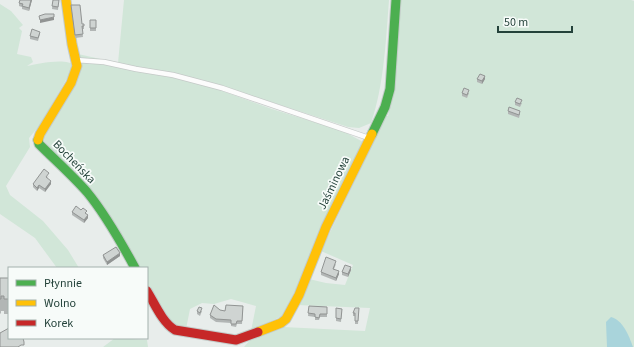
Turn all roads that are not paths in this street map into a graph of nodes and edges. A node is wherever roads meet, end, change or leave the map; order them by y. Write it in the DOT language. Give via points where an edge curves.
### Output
graph roads {
  1 [pos="66,0"];
  2 [pos="396,0"];
  3 [pos="76,60"];
  4 [pos="369,138"];
  5 [pos="134,267"];
  6 [pos="148,293"];
  1 -- 3 [label="street, Bocheńska"];
  2 -- 4 [label="street, Jaśminowa" via="390,89 385,106"];
  3 -- 4 [label="lane" via="104,62 215,86"];
  3 -- 5 [label="street, Bocheńska" via="77,66 71,83 44,126 38,141 95,202"];
  4 -- 6 [label="street, Jaśminowa" via="326,227 299,295 286,319 277,326 236,340 175,330 162,317"];
}
